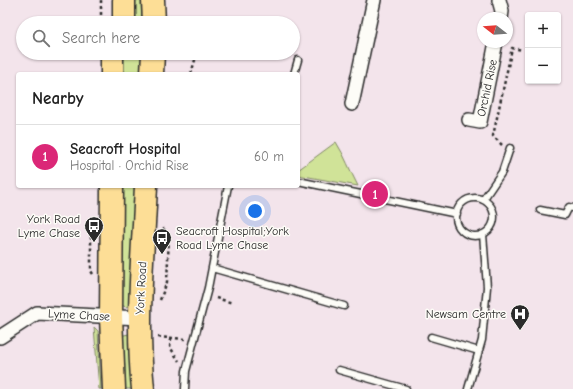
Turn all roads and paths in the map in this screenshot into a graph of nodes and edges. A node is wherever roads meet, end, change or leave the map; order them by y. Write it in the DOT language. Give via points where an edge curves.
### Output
graph roads {
  1 [pos="101,0"];
  2 [pos="111,0"];
  3 [pos="124,0"];
  4 [pos="153,0"];
  5 [pos="374,0"];
  6 [pos="499,0"];
  7 [pos="502,12"];
  8 [pos="101,16"];
  9 [pos="112,16"];
  10 [pos="124,16"];
  11 [pos="154,16"];
  12 [pos="495,48"];
  13 [pos="523,50"];
  14 [pos="153,60"];
  15 [pos="195,60"];
  16 [pos="298,60"];
  17 [pos="152,72"];
  18 [pos="192,72"];
  19 [pos="295,72"];
  20 [pos="352,104"];
  21 [pos="469,120"];
  22 [pos="510,150"];
  23 [pos="300,181"];
  24 [pos="112,188"];
  25 [pos="146,188"];
  26 [pos="228,188"];
  27 [pos="483,200"];
  28 [pos="573,208"];
  29 [pos="540,210"];
  30 [pos="457,214"];
  31 [pos="159,224"];
  32 [pos="483,234"];
  33 [pos="91,236"];
  34 [pos="212,268"];
  35 [pos="91,272"];
  36 [pos="206,295"];
  37 [pos="233,303"];
  38 [pos="160,304"];
  39 [pos="344,306"];
  40 [pos="111,317"];
  41 [pos="140,318"];
  42 [pos="159,330"];
  43 [pos="0,337"];
  44 [pos="158,337"];
  45 [pos="431,337"];
  46 [pos="171,338"];
  47 [pos="177,338"];
  48 [pos="158,343"];
  49 [pos="479,351"];
  50 [pos="339,370"];
  51 [pos="186,371"];
  52 [pos="114,389"];
  53 [pos="143,389"];
  54 [pos="185,389"];
  55 [pos="406,389"];
  56 [pos="468,389"];
  1 -- 8 [label="path"];
  2 -- 9 [label="highway"];
  3 -- 10 [label="highway"];
  4 -- 11 [label="highway"];
  5 -- 20 [label="street"];
  6 -- 7 [label="street"];
  12 -- 21 [label="street, Orchid Rise" via="480,122"];
  13 -- 22 [label="path" via="512,48 493,136"];
  14 -- 17 [label="highway"];
  15 -- 18 [label="path"];
  16 -- 19 [label="lane"];
  22 -- 27 [label="lane" via="502,172"];
  23 -- 30 [label="lane"];
  24 -- 40 [label="highway"];
  25 -- 41 [label="highway, York Road"];
  26 -- 34 [label="lane"];
  27 -- 30 [label="lane" via="470,198 459,207"];
  27 -- 32 [label="lane" via="492,208 494,220 489,230"];
  28 -- 29 [label="lane" via="569,207 565,216"];
  30 -- 32 [label="lane" via="457,221 465,233 478,236"];
  31 -- 38 [label="path" via="169,236 167,282"];
  32 -- 49 [label="lane" via="487,288"];
  33 -- 35 [label="path"];
  34 -- 36 [label="lane"];
  34 -- 39 [label="lane"];
  36 -- 37 [label="path"];
  36 -- 51 [label="lane"];
  40 -- 41 [label="street, Lyme Chase"];
  40 -- 43 [label="street, Lyme Chase" via="37,313"];
  40 -- 52 [label="highway"];
  41 -- 53 [label="highway, York Road"];
  42 -- 44 [label="path"];
  44 -- 46 [label="path"];
  44 -- 48 [label="path"];
  45 -- 49 [label="lane"];
  46 -- 47 [label="path"];
  46 -- 51 [label="path" via="170,347"];
  49 -- 56 [label="lane"];
  50 -- 55 [label="lane"];
  51 -- 54 [label="lane"];
}
